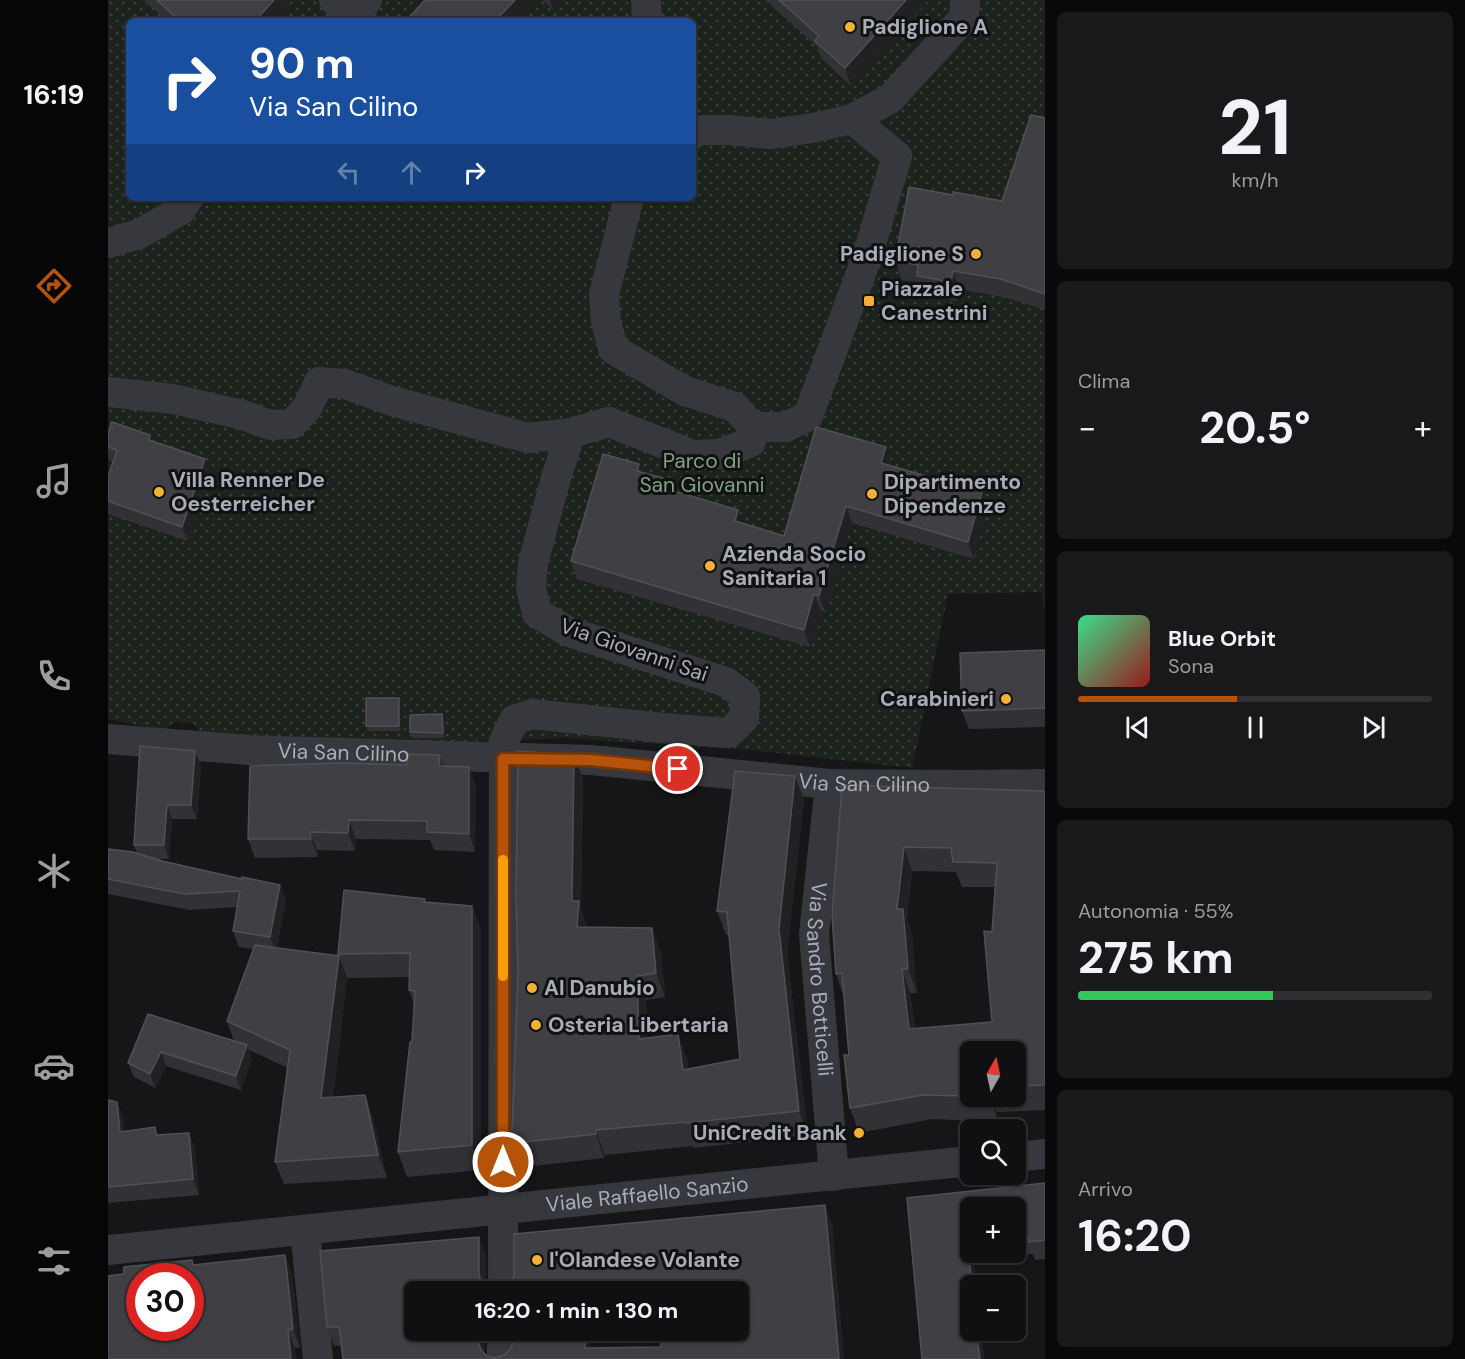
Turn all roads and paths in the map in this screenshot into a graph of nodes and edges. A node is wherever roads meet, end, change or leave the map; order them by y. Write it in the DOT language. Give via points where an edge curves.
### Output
graph roads {
  1 [pos="646,0"];
  2 [pos="965,0"];
  3 [pos="647,18"];
  4 [pos="696,112"];
  5 [pos="852,119"];
  6 [pos="728,130"];
  7 [pos="696,132"];
  8 [pos="186,201"];
  9 [pos="628,201"];
  10 [pos="108,243"];
  11 [pos="108,392"];
  12 [pos="753,427"];
  13 [pos="571,433"];
  14 [pos="108,739"];
  15 [pos="503,759"];
  16 [pos="830,784"];
  17 [pos="1045,784"];
  18 [pos="1045,1154"];
  19 [pos="1026,1155"];
  20 [pos="960,1162"];
  21 [pos="834,1176"];
  22 [pos="503,1209"];
  23 [pos="305,1230"];
  24 [pos="108,1250"];
  25 [pos="502,1281"];
  26 [pos="502,1341"];
  27 [pos="318,1359"];
  28 [pos="502,1359"];
  1 -- 3 [label="street"];
  2 -- 5 [label="street" via="964,18 890,99"];
  4 -- 6 [label="street"];
  5 -- 6 [label="street" via="771,134"];
  5 -- 12 [label="street" via="897,156 868,254 808,416 786,427"];
  6 -- 7 [label="street"];
  8 -- 10 [label="street" via="181,210 140,234"];
  9 -- 12 [label="street" via="604,294 614,349 685,391 735,407"];
  11 -- 13 [label="street" via="173,399 270,425 292,424 307,408 320,382 345,384 402,404 528,438"];
  12 -- 13 [label="street" via="751,442 719,454 693,455 609,422"];
  13 -- 15 [label="street, Via Giovanni Sai" via="533,563 531,588 537,613 569,632 726,682 745,696 744,718 729,733 532,714 514,720 504,741"];
  14 -- 15 [label="street, Via San Cilino" via="249,750"];
  15 -- 16 [label="street, Via San Cilino" via="591,760"];
  15 -- 22 [label="street"];
  16 -- 17 [label="street, Via San Cilino"];
  16 -- 21 [label="street, Via Sandro Botticelli" via="814,934"];
  18 -- 19 [label="street"];
  20 -- 21 [label="street, Viale Raffaello Sanzio"];
  21 -- 22 [label="street, Viale Raffaello Sanzio"];
  22 -- 23 [label="street, Viale Raffaello Sanzio"];
  22 -- 25 [label="street"];
  23 -- 24 [label="street, Viale Raffaello Sanzio"];
  23 -- 27 [label="street"];
  26 -- 28 [label="street"];
}
